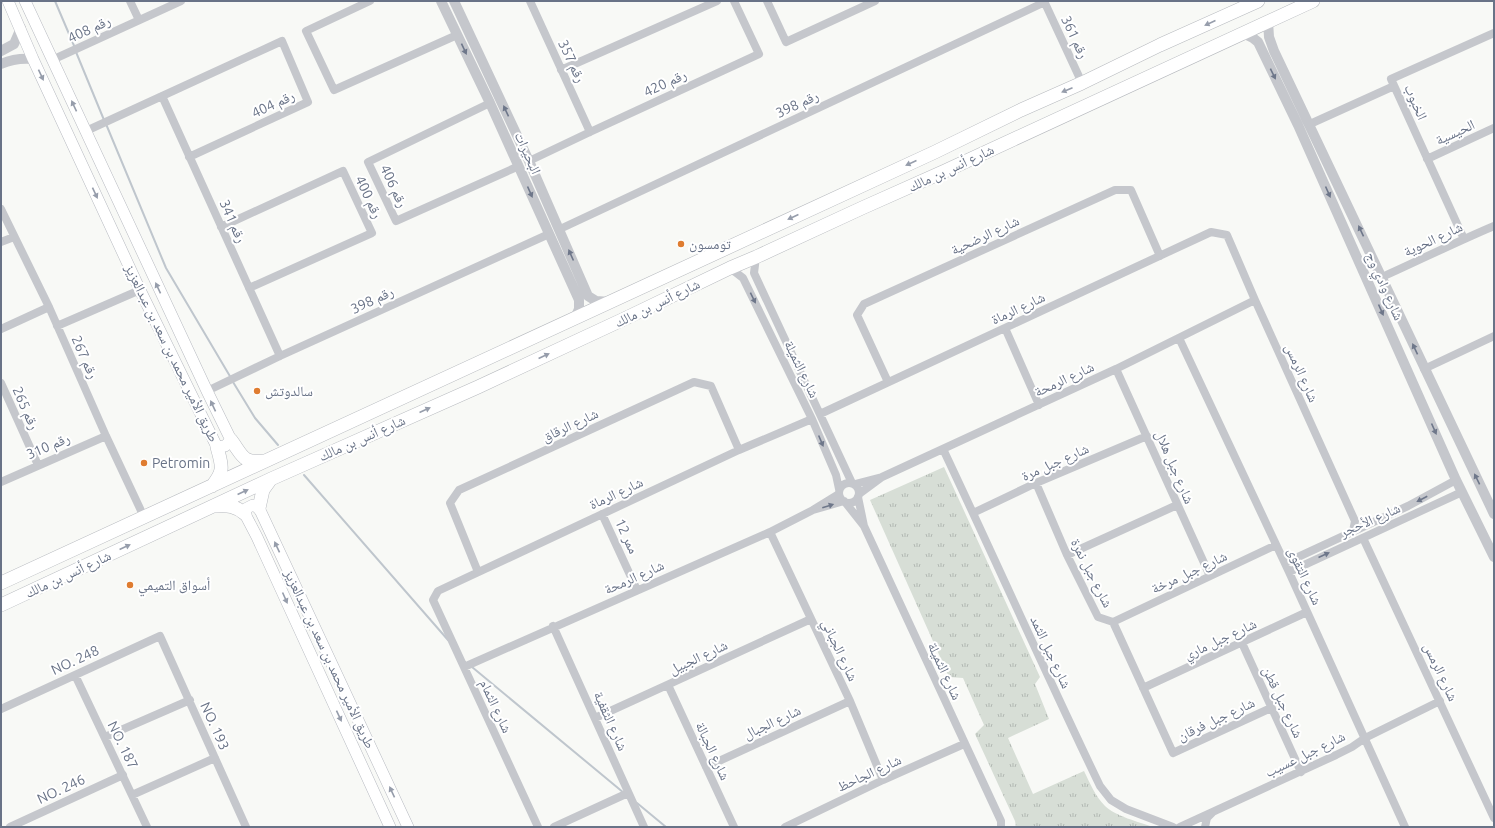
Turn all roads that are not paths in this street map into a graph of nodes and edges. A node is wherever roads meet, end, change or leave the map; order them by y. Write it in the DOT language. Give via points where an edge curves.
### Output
graph roads {
  1 [pos="8,1"];
  2 [pos="25,1"];
  3 [pos="130,1"];
  4 [pos="181,1"];
  5 [pos="370,1"];
  6 [pos="441,1"];
  7 [pos="454,1"];
  8 [pos="530,1"];
  9 [pos="717,1"];
  10 [pos="734,1"];
  11 [pos="767,1"];
  12 [pos="875,1"];
  13 [pos="1258,1"];
  14 [pos="1313,1"];
  15 [pos="1045,2"];
  16 [pos="1236,6"];
  17 [pos="139,20"];
  18 [pos="1268,21"];
  19 [pos="21,28"];
  20 [pos="1243,33"];
  21 [pos="1494,34"];
  22 [pos="457,35"];
  23 [pos="2,51"];
  24 [pos="1274,51"];
  25 [pos="1264,56"];
  26 [pos="33,59"];
  27 [pos="52,60"];
  28 [pos="4,63"];
  29 [pos="561,70"];
  30 [pos="1082,83"];
  31 [pos="1394,86"];
  32 [pos="162,96"];
  33 [pos="490,103"];
  34 [pos="1310,124"];
  35 [pos="1494,128"];
  36 [pos="86,131"];
  37 [pos="590,132"];
  38 [pos="935,152"];
  39 [pos="189,157"];
  40 [pos="1427,159"];
  41 [pos="529,162"];
  42 [pos="518,166"];
  43 [pos="946,171"];
  44 [pos="882,176"];
  45 [pos="891,195"];
  46 [pos="1,209"];
  47 [pos="1494,226"];
  48 [pos="221,227"];
  49 [pos="560,229"];
  50 [pos="549,234"];
  51 [pos="1227,235"];
  52 [pos="14,237"];
  53 [pos="1464,239"];
  54 [pos="1,242"];
  55 [pos="1160,256"];
  56 [pos="756,257"];
  57 [pos="730,268"];
  58 [pos="1382,277"];
  59 [pos="583,282"];
  60 [pos="572,284"];
  61 [pos="249,288"];
  62 [pos="140,290"];
  63 [pos="1255,300"];
  64 [pos="610,302"];
  65 [pos="49,307"];
  66 [pos="575,318"];
  67 [pos="57,326"];
  68 [pos="1005,328"];
  69 [pos="1,329"];
  70 [pos="1494,336"];
  71 [pos="1179,338"];
  72 [pos="280,356"];
  73 [pos="1116,369"];
  74 [pos="1424,369"];
  75 [pos="888,382"];
  76 [pos="1,383"];
  77 [pos="206,392"];
  78 [pos="1039,405"];
  79 [pos="820,414"];
  80 [pos="812,419"];
  81 [pos="106,436"];
  82 [pos="1147,436"];
  83 [pos="231,440"];
  84 [pos="217,447"];
  85 [pos="943,449"];
  86 [pos="739,450"];
  87 [pos="268,461"];
  88 [pos="38,465"];
  89 [pos="882,477"];
  90 [pos="271,478"];
  91 [pos="1456,480"];
  92 [pos="1,482"];
  93 [pos="854,483"];
  94 [pos="1036,483"];
  95 [pos="211,487"];
  96 [pos="839,492"];
  97 [pos="1462,492"];
  98 [pos="859,496"];
  99 [pos="845,502"];
  100 [pos="1177,505"];
  101 [pos="213,506"];
  102 [pos="1408,506"];
  103 [pos="260,508"];
  104 [pos="813,510"];
  105 [pos="973,513"];
  106 [pos="245,514"];
  107 [pos="602,514"];
  108 [pos="1494,514"];
  109 [pos="1412,515"];
  110 [pos="144,517"];
  111 [pos="1354,521"];
  112 [pos="1365,525"];
  113 [pos="864,526"];
  114 [pos="1353,531"];
  115 [pos="770,532"];
  116 [pos="1363,538"];
  117 [pos="1276,545"];
  118 [pos="1067,555"];
  119 [pos="1494,558"];
  120 [pos="1285,564"];
  121 [pos="478,572"];
  122 [pos="1289,572"];
  123 [pos="1210,576"];
  124 [pos="1,583"];
  125 [pos="637,590"];
  126 [pos="436,596"];
  127 [pos="1,605"];
  128 [pos="1307,612"];
  129 [pos="811,619"];
  130 [pos="1113,622"];
  131 [pos="553,626"];
  132 [pos="160,636"];
  133 [pos="1242,643"];
  134 [pos="464,667"];
  135 [pos="75,675"];
  136 [pos="668,685"];
  137 [pos="1143,688"];
  138 [pos="190,700"];
  139 [pos="850,701"];
  140 [pos="1440,701"];
  141 [pos="1271,708"];
  142 [pos="1,709"];
  143 [pos="595,718"];
  144 [pos="105,738"];
  145 [pos="1365,738"];
  146 [pos="964,744"];
  147 [pos="1173,753"];
  148 [pos="215,758"];
  149 [pos="706,767"];
  150 [pos="1301,772"];
  151 [pos="123,775"];
  152 [pos="883,780"];
  153 [pos="628,793"];
  154 [pos="132,796"];
  155 [pos="1213,812"];
  156 [pos="1494,818"];
  157 [pos="10,827"];
  158 [pos="147,827"];
  159 [pos="246,827"];
  160 [pos="390,827"];
  161 [pos="408,827"];
  162 [pos="538,827"];
  163 [pos="554,827"];
  164 [pos="644,827"];
  165 [pos="734,827"];
  166 [pos="785,827"];
  167 [pos="1001,827"];
  168 [pos="1173,827"];
  169 [pos="1180,827"];
  170 [pos="1205,827"];
  171 [pos="1405,827"];
  1 -- 19 [label="main road, طريق الأمير محمد بن سعد بن عبدالعزيز"];
  2 -- 27 [label="main road, طريق الأمير محمد بن سعد بن عبدالعزيز"];
  3 -- 17 [label="street"];
  4 -- 17 [label="street, رقم 408"];
  5 -- 22 [label="street" via="306,31 334,90"];
  6 -- 22 [label="street, البحيرات"];
  41 -- 7 [label="street, البحيرات, one-way"];
  8 -- 29 [label="street, رقم 357"];
  9 -- 29 [label="street"];
  10 -- 37 [label="street, رقم 420" via="759,54"];
  11 -- 12 [label="street" via="786,42"];
  13 -- 16 [label="main road, شارع أنس بن مالك"];
  14 -- 18 [label="main road, شارع أنس بن مالك"];
  15 -- 30 [label="street, رقم 361"];
  15 -- 49 [label="street, رقم 398"];
  16 -- 30 [label="main road, شارع أنس بن مالك, one-way"];
  17 -- 27 [label="street, رقم 408"];
  18 -- 20 [label="main road, شارع أنس بن مالك"];
  18 -- 24 [label="street, شارع وادي وج" via="1269,37"];
  19 -- 23 [label="street" via="14,44"];
  19 -- 26 [label="main road, طريق الأمير محمد بن سعد بن عبدالعزيز"];
  20 -- 25 [label="street, شارع وادي وج" via="1256,40"];
  20 -- 43 [label="main road, شارع أنس بن مالك"];
  21 -- 31 [label="street, الخبوب" via="1391,79"];
  22 -- 33 [label="street, البحيرات, one-way"];
  23 -- 28 [label="street"];
  24 -- 25 [label="street"];
  24 -- 34 [label="street, شارع وادي وج"];
  25 -- 91 [label="street, شارع وادي وج, one-way" via="1301,132"];
  26 -- 28 [label="street" via="12,59"];
  26 -- 62 [label="main road, طريق الأمير محمد بن سعد بن عبدالعزيز, one-way"];
  36 -- 27 [label="main road, طريق الأمير محمد بن سعد بن عبدالعزيز, one-way"];
  29 -- 37 [label="street, رقم 357"];
  30 -- 38 [label="main road, شارع أنس بن مالك, one-way"];
  31 -- 34 [label="street"];
  31 -- 40 [label="street, الخبوب"];
  32 -- 36 [label="street"];
  32 -- 39 [label="street, رقم 341"];
  32 -- 39 [label="street, رقم 404" via="282,41 308,102"];
  33 -- 42 [label="street, البحيرات"];
  33 -- 42 [label="street, رقم 406" via="368,162 396,221"];
  58 -- 34 [label="street, شارع وادي وج, one-way"];
  35 -- 40 [label="street, الحيسية"];
  77 -- 36 [label="main road, طريق الأمير محمد بن سعد بن عبدالعزيز, one-way"];
  37 -- 41 [label="street, رقم 420"];
  38 -- 43 [label="main road" via="933,163 939,170"];
  38 -- 44 [label="main road, شارع أنس بن مالك, one-way"];
  39 -- 48 [label="street, رقم 341"];
  40 -- 53 [label="street, الخبوب"];
  41 -- 49 [label="street, البحيرات"];
  42 -- 50 [label="street, البحيرات, one-way"];
  43 -- 45 [label="main road, شارع أنس بن مالك"];
  44 -- 45 [label="main road" via="889,177 894,182 895,190"];
  44 -- 64 [label="main road, شارع أنس بن مالك, one-way"];
  45 -- 56 [label="main road, شارع أنس بن مالك"];
  46 -- 52 [label="street, رقم 267"];
  47 -- 53 [label="street, شارع الحوية"];
  48 -- 61 [label="street, رقم 341"];
  48 -- 61 [label="street, رقم 400" via="343,172 372,233"];
  59 -- 49 [label="street, البحيرات, one-way"];
  50 -- 60 [label="street, البحيرات"];
  50 -- 72 [label="street, رقم 398"];
  51 -- 55 [label="street, شارع الرماة" via="1211,232"];
  51 -- 63 [label="street, شارع الرمس"];
  52 -- 54 [label="street"];
  52 -- 65 [label="street, رقم 267"];
  53 -- 58 [label="street, شارع الحوية"];
  55 -- 68 [label="street, شارع الرماة"];
  55 -- 75 [label="street, شارع الرضحية" via="1131,190 1115,190 864,304 857,315"];
  56 -- 57 [label="main road, شارع أنس بن مالك"];
  56 -- 79 [label="street, شارع الثميلة" via="754,273"];
  57 -- 80 [label="street, شارع الثميلة, one-way" via="743,278"];
  90 -- 57 [label="main road, شارع أنس بن مالك, one-way" via="485,383"];
  74 -- 58 [label="street, شارع وادي وج, one-way"];
  59 -- 60 [label="street" via="578,290"];
  59 -- 64 [label="street, البحيرات" via="588,296"];
  60 -- 66 [label="street, البحيرات" via="579,300"];
  61 -- 72 [label="street, رقم 341"];
  62 -- 67 [label="street"];
  62 -- 84 [label="main road, طريق الأمير محمد بن سعد بن عبدالعزيز"];
  63 -- 71 [label="street, شارع الرمحة"];
  63 -- 111 [label="street, شارع الرمس"];
  64 -- 66 [label="main road, شارع أنس بن مالك"];
  65 -- 67 [label="street, رقم 267"];
  65 -- 69 [label="street"];
  66 -- 87 [label="main road, شارع أنس بن مالك"];
  67 -- 81 [label="street, رقم 267"];
  68 -- 75 [label="street, شارع الرماة"];
  68 -- 78 [label="street"];
  70 -- 74 [label="street"];
  71 -- 73 [label="street, شارع الرمحة"];
  71 -- 117 [label="street, شارع التقوى"];
  72 -- 77 [label="street, رقم 398"];
  73 -- 78 [label="street, شارع الرمحة"];
  73 -- 82 [label="street, شارع جبل هلال"];
  108 -- 74 [label="street, شارع وادي وج, one-way"];
  75 -- 79 [label="street, شارع الرماة"];
  76 -- 88 [label="street, رقم 265"];
  83 -- 77 [label="main road, طريق الأمير محمد بن سعد بن عبدالعزيز, one-way"];
  78 -- 85 [label="street, شارع الرمحة"];
  79 -- 93 [label="street, شارع الثميلة"];
  80 -- 86 [label="street, شارع الرماة"];
  80 -- 96 [label="street, شارع الثميلة, one-way" via="836,475"];
  81 -- 88 [label="street, رقم 310"];
  81 -- 110 [label="street, رقم 267"];
  82 -- 94 [label="street, شارع جبل مرة"];
  82 -- 100 [label="street, شارع جبل هلال"];
  83 -- 84 [label="main road, طريق الأمير محمد بن سعد بن عبدالعزيز" via="226,446"];
  83 -- 87 [label="main road" via="246,459 253,462"];
  84 -- 95 [label="main road" via="222,469"];
  85 -- 89 [label="street, شارع الرمحة"];
  85 -- 105 [label="street, شارع جبل الثمد"];
  86 -- 107 [label="street, شارع الرماة"];
  86 -- 121 [label="street, شارع الرقاق" via="711,386 694,382 459,490 450,503"];
  87 -- 95 [label="main road, شارع أنس بن مالك"];
  88 -- 92 [label="street, رقم 310"];
  89 -- 93 [label="street"];
  89 -- 98 [label="street"];
  101 -- 90 [label="main road, شارع أنس بن مالك, one-way"];
  90 -- 103 [label="main road" via="263,490"];
  91 -- 97 [label="street, شارع وادي وج"];
  91 -- 102 [label="street, شارع الأحجر, one-way"];
  93 -- 96 [label="street" via="845,483"];
  93 -- 98 [label="street" via="859,489"];
  94 -- 105 [label="street, شارع جبل مرة"];
  94 -- 118 [label="street, شارع جبل نمرة"];
  95 -- 110 [label="main road, شارع أنس بن مالك"];
  96 -- 99 [label="street"];
  96 -- 104 [label="street"];
  97 -- 109 [label="street, شارع الأحجر"];
  97 -- 119 [label="street, شارع وادي وج"];
  98 -- 99 [label="street" via="852,502"];
  98 -- 113 [label="street"];
  104 -- 99 [label="street, one-way"];
  99 -- 113 [label="street"];
  100 -- 118 [label="street"];
  100 -- 123 [label="street, شارع جبل هلال"];
  101 -- 106 [label="main road" via="227,505"];
  127 -- 101 [label="main road, شارع أنس بن مالك, one-way"];
  102 -- 109 [label="street"];
  102 -- 112 [label="street, شارع الأحجر"];
  103 -- 106 [label="main road" via="247,508"];
  161 -- 103 [label="main road, طريق الأمير محمد بن سعد بن عبدالعزيز, one-way"];
  104 -- 115 [label="street, شارع الرمحة"];
  105 -- 168 [label="street, شارع جبل الثمد" via="1100,786 1111,800 1126,809"];
  106 -- 160 [label="main road, طريق الأمير محمد بن سعد بن عبدالعزيز, one-way"];
  107 -- 121 [label="street, شارع الرماة"];
  107 -- 125 [label="street, ممر 12"];
  109 -- 116 [label="street, شارع الأحجر"];
  110 -- 124 [label="main road, شارع أنس بن مالك"];
  111 -- 112 [label="street"];
  111 -- 114 [label="street, شارع الرمس"];
  112 -- 114 [label="street, شارع الأحجر"];
  113 -- 146 [label="street, شارع الثميلة"];
  114 -- 120 [label="street, شارع الأحجر"];
  115 -- 125 [label="street, شارع الرمحة"];
  115 -- 129 [label="street, شارع الجباني"];
  122 -- 116 [label="street, شارع الأحجر, one-way"];
  116 -- 140 [label="street, شارع الرمس"];
  117 -- 120 [label="street, شارع التقوى"];
  117 -- 123 [label="street, شارع جبل مرخة"];
  118 -- 130 [label="street, شارع جبل نمرة" via="1098,617"];
  120 -- 122 [label="street, شارع التقوى"];
  121 -- 126 [label="street, شارع الرماة" via="438,591"];
  122 -- 128 [label="street, شارع التقوى"];
  123 -- 130 [label="street, شارع جبل مرخة"];
  125 -- 131 [label="street, شارع الرمحة"];
  126 -- 134 [label="street, شارع الثمام" via="433,600"];
  128 -- 133 [label="street, شارع جبل ماري"];
  128 -- 145 [label="street, شارع التقوى"];
  129 -- 136 [label="street, شارع الجبيل"];
  129 -- 139 [label="street, شارع الجباني"];
  130 -- 137 [label="street, شارع جبل نمرة"];
  131 -- 134 [label="street, شارع الرمحة"];
  131 -- 143 [label="street, شارع الثقفية"];
  132 -- 135 [label="street, NO. 248"];
  132 -- 138 [label="street, NO. 193"];
  133 -- 137 [label="street, شارع جبل ماري"];
  133 -- 141 [label="street, شارع جبل قطن"];
  134 -- 162 [label="street, شارع الثمام"];
  135 -- 142 [label="street, NO. 248"];
  135 -- 144 [label="street, NO. 187"];
  136 -- 143 [label="street, شارع الجبيل"];
  136 -- 149 [label="street, شارع الجبالة"];
  137 -- 147 [label="street, شارع جبل نمرة"];
  138 -- 144 [label="street"];
  138 -- 148 [label="street, NO. 193"];
  139 -- 149 [label="street, شارع الجبال"];
  139 -- 152 [label="street, شارع الجباني"];
  140 -- 145 [label="street, شارع جبل عسيب"];
  140 -- 156 [label="street, شارع الرمس"];
  141 -- 147 [label="street, شارع جبل فرقان"];
  141 -- 150 [label="street, شارع جبل قطن"];
  143 -- 153 [label="street, شارع الثقفية"];
  144 -- 151 [label="street, NO. 187"];
  145 -- 150 [label="street, شارع جبل عسيب"];
  145 -- 171 [label="street, شارع التقوى"];
  146 -- 152 [label="street, شارع الجاحظ"];
  146 -- 167 [label="street, شارع الثميلة" via="1001,821"];
  148 -- 154 [label="street"];
  148 -- 159 [label="street, NO. 193"];
  149 -- 165 [label="street, شارع الجبالة"];
  150 -- 155 [label="street, شارع جبل عسيب"];
  151 -- 154 [label="street, NO. 187"];
  151 -- 157 [label="street, NO. 246"];
  152 -- 166 [label="street, شارع الجاحظ"];
  153 -- 163 [label="street"];
  153 -- 164 [label="street, شارع الثقفية"];
  154 -- 158 [label="street, NO. 187"];
  155 -- 169 [label="street, شارع جبل عسيب"];
  155 -- 170 [label="street" via="1207,818"];
}
